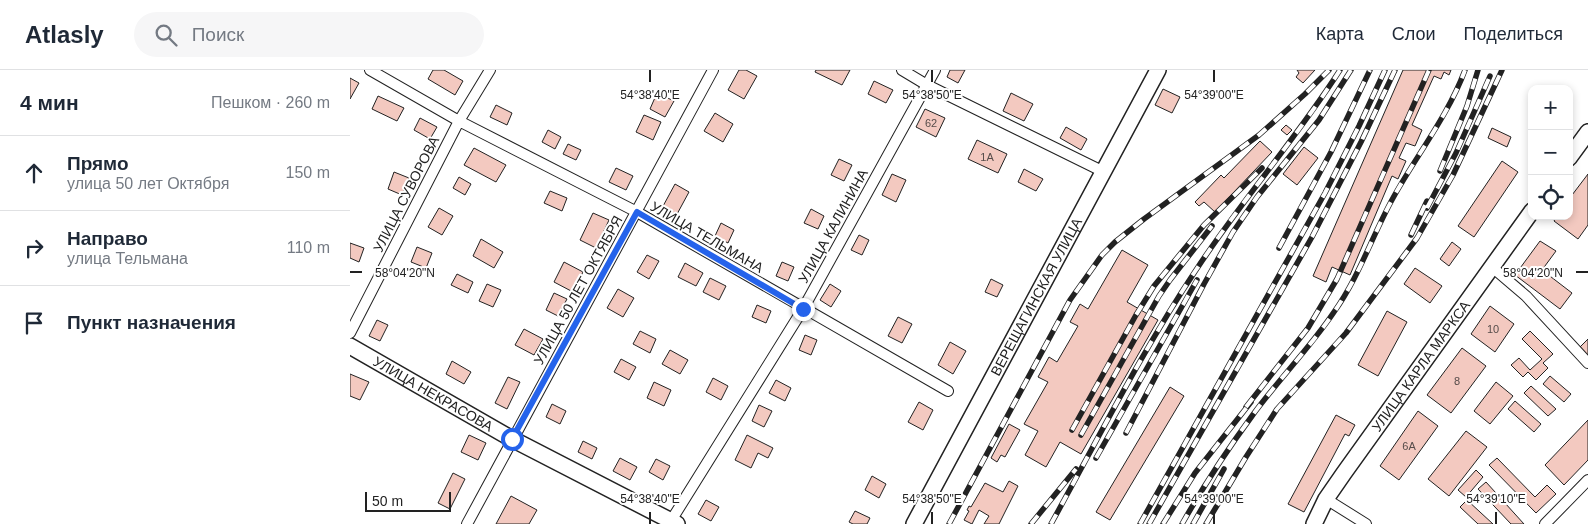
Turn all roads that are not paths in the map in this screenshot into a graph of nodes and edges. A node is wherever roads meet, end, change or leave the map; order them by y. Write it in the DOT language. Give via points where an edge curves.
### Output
graph roads {
  1 [pos="370,70"];
  2 [pos="490,70"];
  3 [pos="713,70"];
  4 [pos="902,70"];
  5 [pos="935,70"];
  6 [pos="1158,70"];
  7 [pos="927,85"];
  8 [pos="459,120"];
  9 [pos="1588,132"];
  10 [pos="1573,153"];
  11 [pos="1104,172"];
  12 [pos="637,212"];
  13 [pos="1528,217"];
  14 [pos="1492,267"];
  15 [pos="803,309"];
  16 [pos="350,333"];
  17 [pos="350,346"];
  18 [pos="1588,364"];
  19 [pos="948,391"];
  20 [pos="512,439"];
  21 [pos="1588,480"];
  22 [pos="1326,499"];
  23 [pos="672,523"];
  24 [pos="467,524"];
  25 [pos="914,524"];
  26 [pos="1314,524"];
  27 [pos="1366,524"];
  28 [pos="1545,524"];
  1 -- 8 [label="street, УЛИЦА ТЕЛЬМАНА"];
  2 -- 8 [label="street, УЛИЦА СУВОРОВА"];
  3 -- 12 [label="street, УЛИЦА 50 ЛЕТ ОКТЯБРЯ"];
  4 -- 7 [label="street"];
  5 -- 7 [label="street, УЛИЦА КАЛИНИНА"];
  6 -- 11 [label="main road, ВЕРЕЩАГИНСКАЯ УЛИЦА"];
  7 -- 11 [label="street"];
  7 -- 15 [label="street, УЛИЦА КАЛИНИНА"];
  8 -- 12 [label="street, УЛИЦА ТЕЛЬМАНА"];
  8 -- 16 [label="street, УЛИЦА СУВОРОВА"];
  9 -- 10 [label="main road"];
  11 -- 25 [label="main road, ВЕРЕЩАГИНСКАЯ УЛИЦА"];
  12 -- 15 [label="street, УЛИЦА ТЕЛЬМАНА"];
  12 -- 20 [label="street, УЛИЦА 50 ЛЕТ ОКТЯБРЯ"];
  13 -- 14 [label="main road, УЛИЦА КАРЛА МАРКСА"];
  14 -- 18 [label="street" via="1526,296"];
  14 -- 22 [label="main road, УЛИЦА КАРЛА МАРКСА"];
  15 -- 19 [label="street, УЛИЦА ТЕЛЬМАНА"];
  15 -- 23 [label="street, УЛИЦА КАЛИНИНА"];
  17 -- 20 [label="main road, УЛИЦА НЕКРАСОВА"];
  20 -- 23 [label="main road, УЛИЦА НЕКРАСОВА"];
  20 -- 24 [label="street, УЛИЦА 50 ЛЕТ ОКТЯБРЯ"];
  21 -- 28 [label="street"];
  22 -- 26 [label="main road, УЛИЦА КАРЛА МАРКСА"];
  22 -- 27 [label="street"];
}
